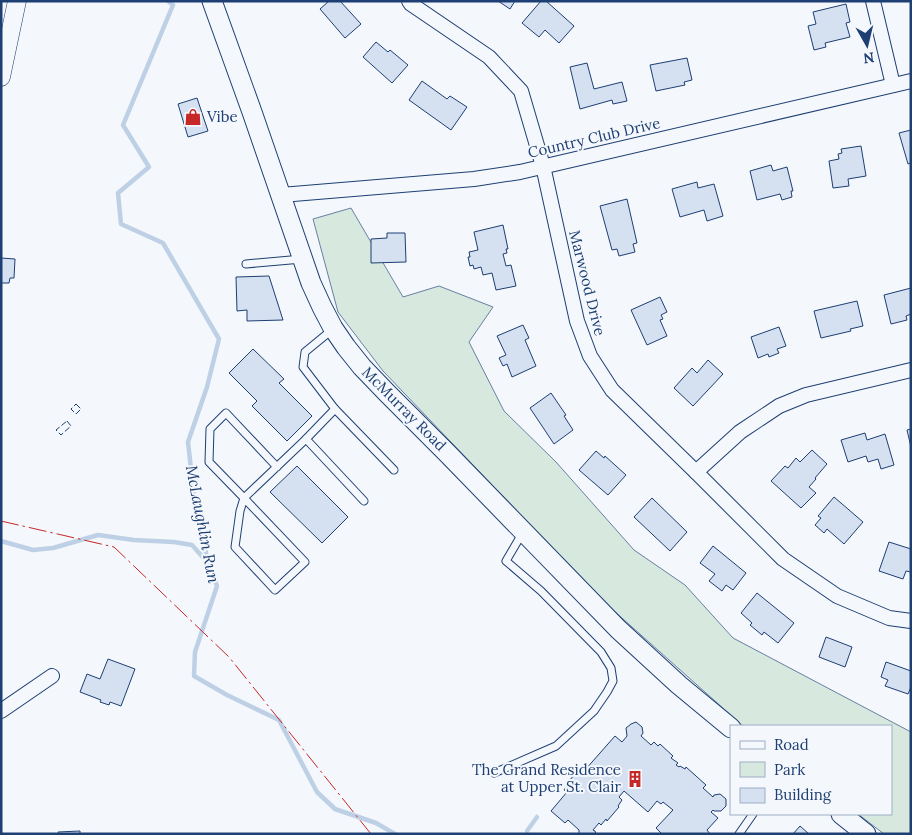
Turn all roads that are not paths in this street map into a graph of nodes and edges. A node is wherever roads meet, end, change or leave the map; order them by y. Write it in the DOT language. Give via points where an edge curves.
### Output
graph roads {
  1 [pos="17,1"];
  2 [pos="212,1"];
  3 [pos="409,1"];
  4 [pos="873,1"];
  5 [pos="1,77"];
  6 [pos="911,81"];
  7 [pos="893,85"];
  8 [pos="543,166"];
  9 [pos="281,195"];
  10 [pos="302,259"];
  11 [pos="246,264"];
  12 [pos="334,328"];
  13 [pos="911,370"];
  14 [pos="335,409"];
  15 [pos="306,439"];
  16 [pos="277,467"];
  17 [pos="394,470"];
  18 [pos="696,472"];
  19 [pos="244,498"];
  20 [pos="364,501"];
  21 [pos="523,531"];
  22 [pos="911,621"];
  23 [pos="52,676"];
  24 [pos="1,711"];
  25 [pos="730,727"];
  26 [pos="494,772"];
  27 [pos="752,815"];
  28 [pos="842,815"];
  29 [pos="739,834"];
  30 [pos="866,834"];
  1 -- 5 [label="street"];
  2 -- 9 [label="main road, McMurray Road"];
  3 -- 8 [label="street, Marwood Drive" via="489,57 521,91"];
  4 -- 7 [label="street"];
  6 -- 7 [label="street, Country Club Drive"];
  7 -- 8 [label="street, Country Club Drive"];
  8 -- 9 [label="street, Country Club Drive" via="474,179"];
  8 -- 18 [label="street, Marwood Drive" via="577,321 590,356 612,390"];
  9 -- 10 [label="main road, McMurray Road"];
  10 -- 11 [label="lane"];
  10 -- 12 [label="main road, McMurray Road"];
  12 -- 14 [label="lane" via="305,352 303,367"];
  12 -- 21 [label="main road, McMurray Road" via="368,374"];
  13 -- 18 [label="street" via="806,395 779,406 740,432"];
  14 -- 15 [label="lane"];
  14 -- 17 [label="lane"];
  15 -- 16 [label="lane"];
  15 -- 20 [label="lane"];
  16 -- 19 [label="lane"];
  16 -- 19 [label="lane" via="226,413 210,429 209,462"];
  18 -- 22 [label="street, Marwood Drive" via="783,559 837,596 889,618"];
  19 -- 19 [label="lane" via="305,562 275,590 235,548"];
  21 -- 25 [label="main road, McMurray Road" via="618,629"];
  21 -- 26 [label="lane" via="506,561 541,591 600,652 611,668 613,681 594,711 556,746"];
  23 -- 24 [label="street"];
  27 -- 29 [label="lane"];
  28 -- 30 [label="main road"];
}
